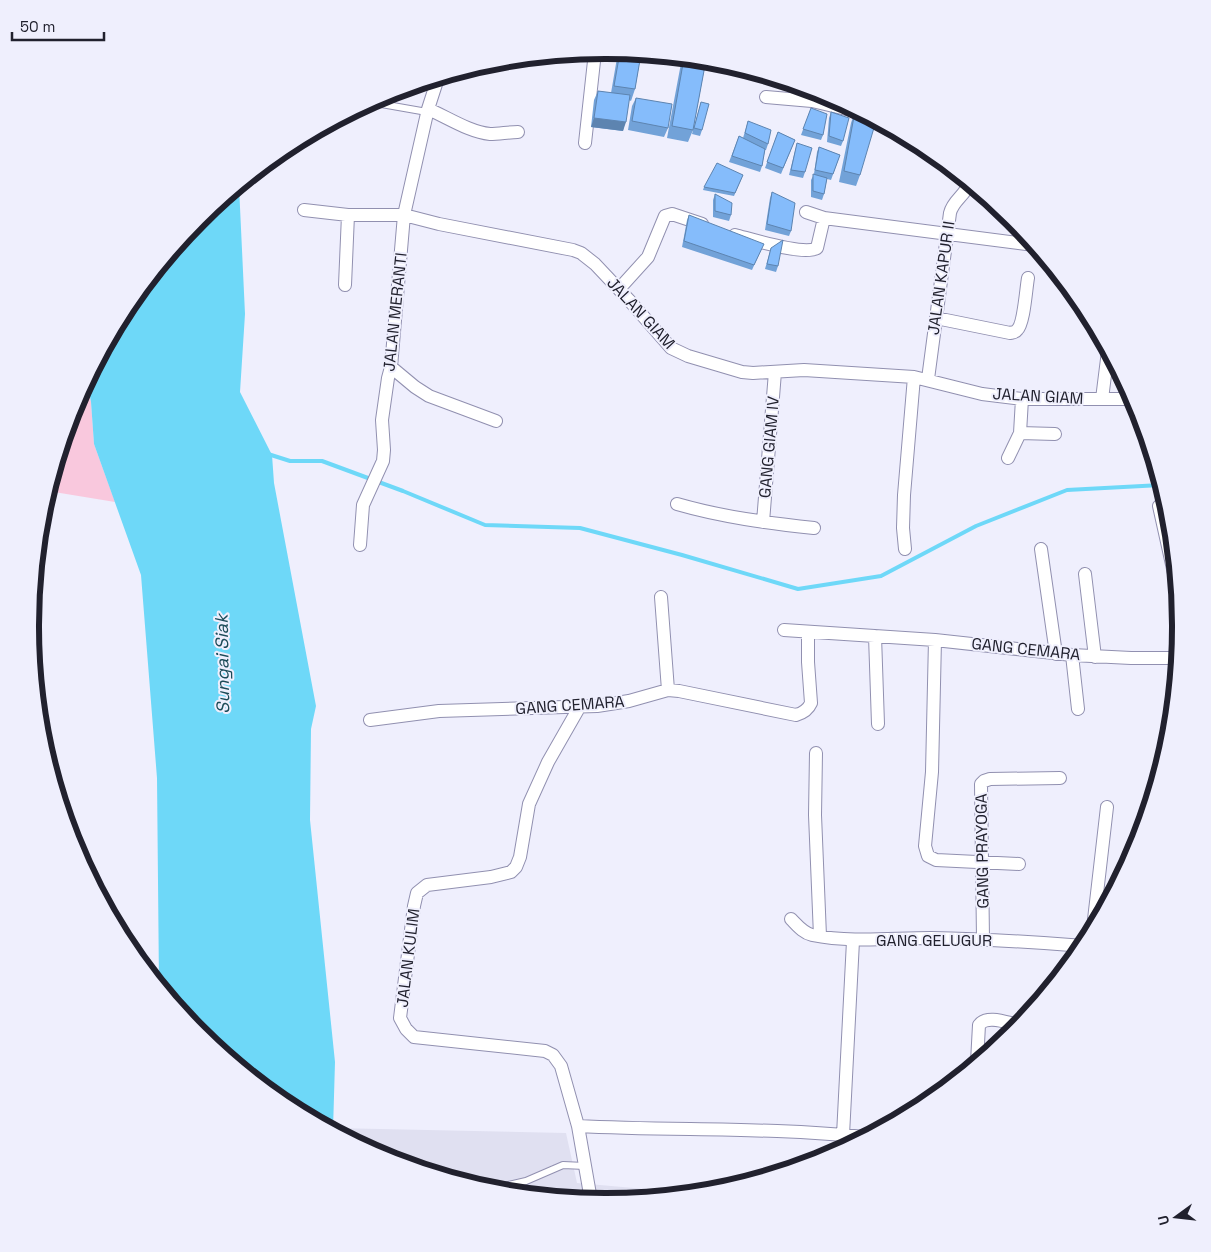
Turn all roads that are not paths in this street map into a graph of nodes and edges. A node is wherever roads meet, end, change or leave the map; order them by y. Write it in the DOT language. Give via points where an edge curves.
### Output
graph roads {
  1 [pos="593,59"];
  2 [pos="436,85"];
  3 [pos="807,96"];
  4 [pos="766,97"];
  5 [pos="385,104"];
  6 [pos="428,110"];
  7 [pos="518,132"];
  8 [pos="585,143"];
  9 [pos="966,189"];
  10 [pos="304,210"];
  11 [pos="806,212"];
  12 [pos="348,215"];
  13 [pos="404,216"];
  14 [pos="824,218"];
  15 [pos="946,234"];
  16 [pos="1024,244"];
  17 [pos="1028,278"];
  18 [pos="345,285"];
  19 [pos="619,289"];
  20 [pos="936,318"];
  21 [pos="1107,362"];
  22 [pos="391,367"];
  23 [pos="774,372"];
  24 [pos="914,377"];
  25 [pos="928,380"];
  26 [pos="1022,399"];
  27 [pos="1102,399"];
  28 [pos="1125,399"];
  29 [pos="496,420"];
  30 [pos="1020,433"];
  31 [pos="1055,434"];
  32 [pos="1008,458"];
  33 [pos="677,504"];
  34 [pos="1159,506"];
  35 [pos="1161,515"];
  36 [pos="763,522"];
  37 [pos="814,528"];
  38 [pos="360,545"];
  39 [pos="905,549"];
  40 [pos="1041,549"];
  41 [pos="1085,574"];
  42 [pos="661,597"];
  43 [pos="784,630"];
  44 [pos="808,633"];
  45 [pos="875,636"];
  46 [pos="935,640"];
  47 [pos="1056,654"];
  48 [pos="1072,655"];
  49 [pos="1095,657"];
  50 [pos="1171,658"];
  51 [pos="668,690"];
  52 [pos="580,706"];
  53 [pos="1078,709"];
  54 [pos="370,720"];
  55 [pos="878,724"];
  56 [pos="816,753"];
  57 [pos="1060,778"];
  58 [pos="1107,807"];
  59 [pos="983,862"];
  60 [pos="1019,864"];
  61 [pos="1095,911"];
  62 [pos="791,919"];
  63 [pos="820,936"];
  64 [pos="984,938"];
  65 [pos="853,940"];
  66 [pos="1074,945"];
  67 [pos="1009,1023"];
  68 [pos="978,1053"];
  69 [pos="578,1126"];
  70 [pos="843,1135"];
  71 [pos="852,1136"];
  72 [pos="585,1166"];
  73 [pos="511,1185"];
  74 [pos="590,1193"];
  1 -- 8 [label="street"];
  2 -- 6 [label="street, JALAN MERANTI"];
  3 -- 4 [label="street"];
  5 -- 6 [label="lane"];
  6 -- 7 [label="street" via="483,132"];
  6 -- 13 [label="street, JALAN MERANTI"];
  9 -- 15 [label="street, JALAN KAPUR II" via="951,208"];
  10 -- 12 [label="street, JALAN GIAM"];
  11 -- 14 [label="street"];
  12 -- 13 [label="street, JALAN GIAM"];
  12 -- 18 [label="street"];
  13 -- 19 [label="street, JALAN GIAM" via="573,250 588,258"];
  13 -- 22 [label="street, JALAN MERANTI"];
  14 -- 15 [label="street"];
  14 -- 19 [label="street" via="817,248 811,251 720,230 672,214 665,216 648,257"];
  15 -- 16 [label="street"];
  15 -- 20 [label="street, JALAN KAPUR II"];
  17 -- 20 [label="street" via="1020,326 1016,331 1010,333"];
  19 -- 23 [label="street, JALAN GIAM" via="666,343 678,352 742,372"];
  20 -- 25 [label="street, JALAN KAPUR II"];
  21 -- 27 [label="street"];
  22 -- 29 [label="street" via="429,396"];
  22 -- 38 [label="street, JALAN MERANTI" via="382,420 383,461 362,504"];
  23 -- 24 [label="street, JALAN GIAM" via="804,370"];
  23 -- 36 [label="street, GANG GIAM IV"];
  24 -- 25 [label="street, JALAN GIAM"];
  24 -- 39 [label="street" via="904,495"];
  25 -- 26 [label="street, JALAN GIAM" via="982,394"];
  26 -- 27 [label="street, JALAN GIAM"];
  26 -- 30 [label="street"];
  27 -- 28 [label="street, JALAN GIAM"];
  30 -- 31 [label="street"];
  30 -- 32 [label="street"];
  33 -- 36 [label="street, GANG GIAM IV"];
  34 -- 35 [label="street"];
  36 -- 37 [label="street, GANG GIAM IV"];
  40 -- 47 [label="street"];
  41 -- 49 [label="street"];
  42 -- 51 [label="street"];
  43 -- 44 [label="street, GANG CEMARA"];
  44 -- 45 [label="street, GANG CEMARA"];
  44 -- 51 [label="street, GANG CEMARA" via="811,703 801,714"];
  45 -- 46 [label="street, GANG CEMARA"];
  45 -- 55 [label="street"];
  46 -- 47 [label="street, GANG CEMARA"];
  46 -- 59 [label="street" via="932,772 926,852 936,860"];
  47 -- 48 [label="street, GANG CEMARA"];
  48 -- 49 [label="street, GANG CEMARA"];
  48 -- 53 [label="street"];
  49 -- 50 [label="street, GANG CEMARA"];
  51 -- 52 [label="street, GANG CEMARA" via="613,704"];
  52 -- 54 [label="street, GANG CEMARA" via="439,711"];
  52 -- 69 [label="street, JALAN KULIM" via="548,762 529,804 520,857 511,872 427,885 418,893 400,1018 414,1037 545,1051 554,1055"];
  56 -- 63 [label="street"];
  57 -- 59 [label="street, GANG PRAYOGA" via="984,781 980,788"];
  58 -- 61 [label="street"];
  59 -- 60 [label="street"];
  59 -- 64 [label="street, GANG PRAYOGA"];
  62 -- 63 [label="street, GANG GELUGUR" via="806,932"];
  63 -- 65 [label="street, GANG GELUGUR"];
  64 -- 65 [label="street, GANG GELUGUR"];
  64 -- 66 [label="street, GANG GELUGUR"];
  65 -- 70 [label="street"];
  67 -- 68 [label="street" via="981,1022"];
  69 -- 70 [label="street"];
  69 -- 72 [label="street, JALAN KULIM"];
  70 -- 71 [label="street"];
  72 -- 73 [label="lane" via="563,1165"];
  72 -- 74 [label="street, JALAN KULIM"];
}
